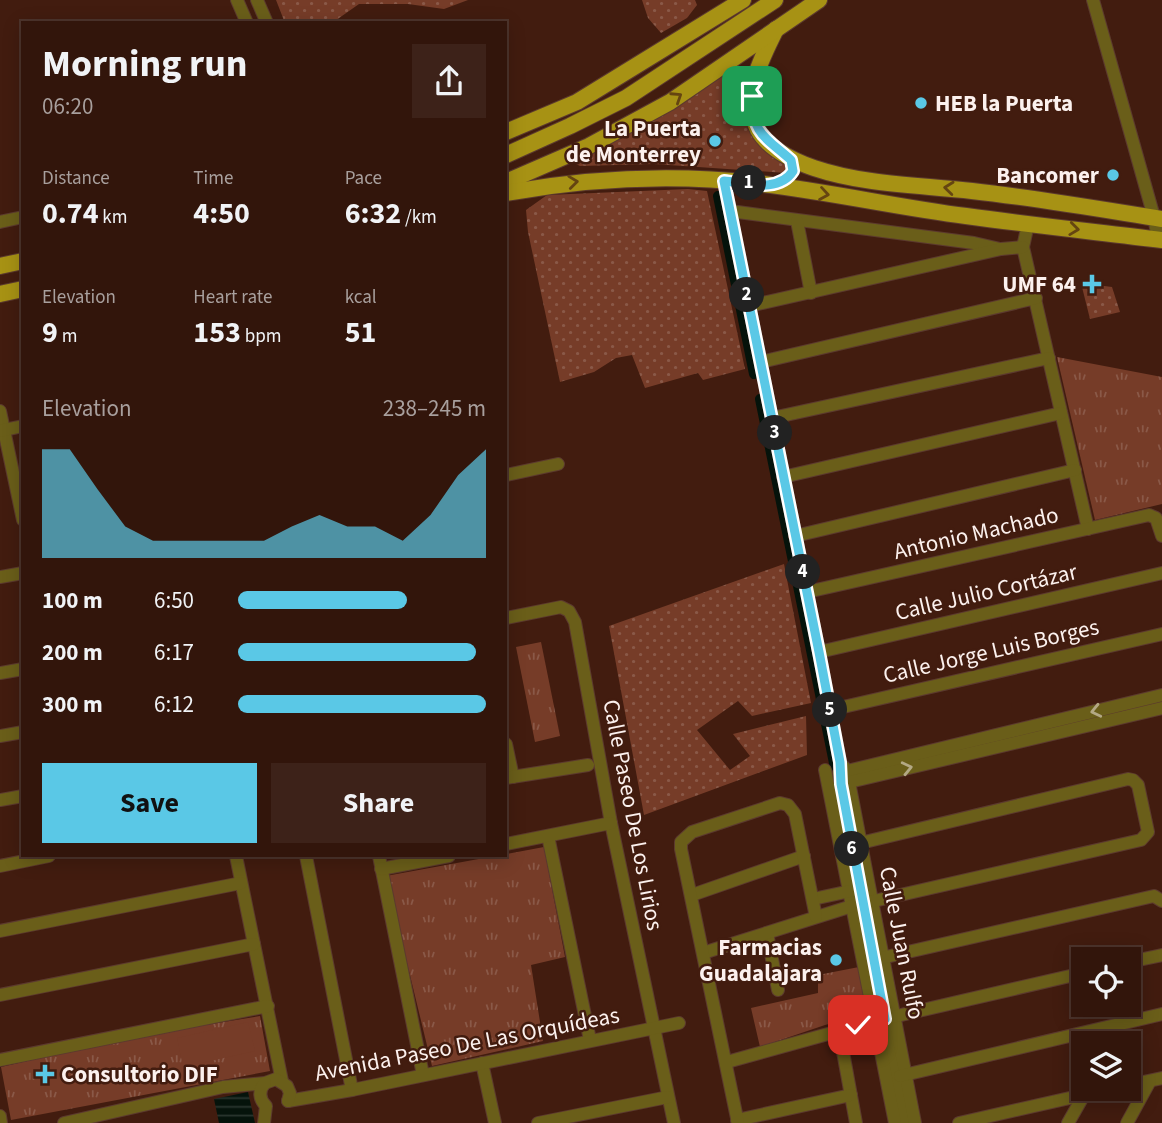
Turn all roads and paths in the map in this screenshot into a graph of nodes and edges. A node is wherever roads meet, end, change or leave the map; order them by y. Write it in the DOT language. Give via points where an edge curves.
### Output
graph roads {
  1 [pos="237,0"];
  2 [pos="257,0"];
  3 [pos="744,0"];
  4 [pos="775,0"];
  5 [pos="808,0"];
  6 [pos="819,0"];
  7 [pos="1093,0"];
  8 [pos="792,18"];
  9 [pos="246,21"];
  10 [pos="266,21"];
  11 [pos="776,29"];
  12 [pos="607,85"];
  13 [pos="507,132"];
  14 [pos="507,154"];
  15 [pos="507,155"];
  16 [pos="786,155"];
  17 [pos="724,181"];
  18 [pos="507,182"];
  19 [pos="771,186"];
  20 [pos="507,192"];
  21 [pos="988,193"];
  22 [pos="1006,195"];
  23 [pos="1044,201"];
  24 [pos="730,211"];
  25 [pos="966,216"];
  26 [pos="21,218"];
  27 [pos="1158,218"];
  28 [pos="1005,220"];
  29 [pos="797,221"];
  30 [pos="0,222"];
  31 [pos="1028,224"];
  32 [pos="1160,239"];
  33 [pos="1023,247"];
  34 [pos="1002,249"];
  35 [pos="21,261"];
  36 [pos="0,266"];
  37 [pos="21,289"];
  38 [pos="811,293"];
  39 [pos="0,294"];
  40 [pos="1035,298"];
  41 [pos="749,306"];
  42 [pos="1049,358"];
  43 [pos="761,362"];
  44 [pos="0,411"];
  45 [pos="1061,413"];
  46 [pos="772,418"];
  47 [pos="21,426"];
  48 [pos="2,431"];
  49 [pos="558,464"];
  50 [pos="1075,470"];
  51 [pos="507,475"];
  52 [pos="783,477"];
  53 [pos="21,512"];
  54 [pos="1088,529"];
  55 [pos="795,536"];
  56 [pos="1162,536"];
  57 [pos="21,573"];
  58 [pos="1162,573"];
  59 [pos="0,577"];
  60 [pos="807,592"];
  61 [pos="507,618"];
  62 [pos="1162,634"];
  63 [pos="819,652"];
  64 [pos="21,669"];
  65 [pos="0,673"];
  66 [pos="1162,695"];
  67 [pos="1162,708"];
  68 [pos="830,710"];
  69 [pos="21,732"];
  70 [pos="0,736"];
  71 [pos="507,755"];
  72 [pos="588,765"];
  73 [pos="825,770"];
  74 [pos="843,774"];
  75 [pos="509,778"];
  76 [pos="21,796"];
  77 [pos="0,800"];
  78 [pos="611,823"];
  79 [pos="548,836"];
  80 [pos="507,844"];
  81 [pos="856,844"];
  82 [pos="804,856"];
  83 [pos="44,857"];
  84 [pos="236,857"];
  85 [pos="306,857"];
  86 [pos="379,857"];
  87 [pos="444,857"];
  88 [pos="0,866"];
  89 [pos="382,869"];
  90 [pos="241,883"];
  91 [pos="859,889"];
  92 [pos="692,895"];
  93 [pos="813,899"];
  94 [pos="1158,899"];
  95 [pos="862,904"];
  96 [pos="816,917"];
  97 [pos="0,931"];
  98 [pos="767,933"];
  99 [pos="254,944"];
  100 [pos="703,953"];
  101 [pos="1162,955"];
  102 [pos="878,959"];
  103 [pos="1141,959"];
  104 [pos="1071,976"];
  105 [pos="778,990"];
  106 [pos="0,995"];
  107 [pos="268,1006"];
  108 [pos="1162,1014"];
  109 [pos="885,1018"];
  110 [pos="680,1023"];
  111 [pos="655,1028"];
  112 [pos="888,1033"];
  113 [pos="840,1036"];
  114 [pos="590,1041"];
  115 [pos="0,1060"];
  116 [pos="726,1062"];
  117 [pos="482,1063"];
  118 [pos="423,1075"];
  119 [pos="901,1076"];
  120 [pos="1156,1079"];
  121 [pos="282,1081"];
  122 [pos="265,1083"];
  123 [pos="352,1090"];
  124 [pos="851,1095"];
  125 [pos="668,1097"];
  126 [pos="1071,1098"];
  127 [pos="288,1101"];
  128 [pos="1081,1101"];
  129 [pos="266,1106"];
  130 [pos="1013,1110"];
  131 [pos="0,1116"];
  132 [pos="737,1122"];
  133 [pos="1,1123"];
  134 [pos="68,1123"];
  135 [pos="264,1123"];
  136 [pos="495,1123"];
  137 [pos="538,1123"];
  138 [pos="674,1123"];
  139 [pos="856,1123"];
  140 [pos="895,1123"];
  141 [pos="906,1123"];
  142 [pos="915,1123"];
  143 [pos="959,1123"];
  144 [pos="1008,1123"];
  145 [pos="1068,1123"];
  146 [pos="1127,1123"];
  1 -- 9 [label="street"];
  2 -- 10 [label="street"];
  3 -- 12 [label="main road"];
  4 -- 15 [label="main road" via="626,98"];
  5 -- 8 [label="main road"];
  6 -- 8 [label="main road"];
  7 -- 27 [label="street"];
  8 -- 11 [label="main road"];
  11 -- 16 [label="main road" via="755,75 752,108 762,136"];
  18 -- 11 [label="main road, one-way" via="589,146 670,102"];
  12 -- 13 [label="main road"];
  12 -- 14 [label="main road"];
  16 -- 19 [label="main road" via="793,171"];
  21 -- 16 [label="main road, one-way" via="856,178"];
  17 -- 19 [label="main road"];
  20 -- 17 [label="main road, one-way" via="603,180"];
  17 -- 24 [label="street, Calle Juan Rulfo"];
  19 -- 25 [label="main road, one-way"];
  21 -- 22 [label="main road"];
  21 -- 25 [label="main road"];
  22 -- 23 [label="main road"];
  22 -- 28 [label="main road"];
  23 -- 27 [label="main road"];
  23 -- 31 [label="main road"];
  24 -- 29 [label="street"];
  24 -- 41 [label="street, Calle Juan Rulfo"];
  25 -- 28 [label="main road"];
  26 -- 30 [label="street"];
  27 -- 32 [label="street"];
  28 -- 31 [label="main road"];
  29 -- 34 [label="street"];
  29 -- 38 [label="street"];
  31 -- 32 [label="main road, one-way"];
  31 -- 33 [label="street"];
  33 -- 34 [label="street"];
  33 -- 40 [label="street"];
  34 -- 38 [label="street"];
  35 -- 36 [label="main road"];
  37 -- 39 [label="main road"];
  38 -- 41 [label="street"];
  40 -- 42 [label="street"];
  40 -- 43 [label="street"];
  41 -- 43 [label="street, Calle Juan Rulfo"];
  42 -- 45 [label="street"];
  42 -- 46 [label="street"];
  43 -- 46 [label="street, Calle Juan Rulfo"];
  44 -- 48 [label="street"];
  45 -- 50 [label="street"];
  45 -- 52 [label="street"];
  46 -- 52 [label="street, Calle Juan Rulfo"];
  47 -- 48 [label="street"];
  48 -- 53 [label="street"];
  49 -- 51 [label="street"];
  50 -- 54 [label="street"];
  50 -- 55 [label="street"];
  52 -- 55 [label="street, Calle Juan Rulfo"];
  54 -- 56 [label="street, Antonio Machado" via="1153,516"];
  54 -- 60 [label="street, Antonio Machado"];
  55 -- 60 [label="street, Calle Juan Rulfo"];
  57 -- 59 [label="street"];
  58 -- 63 [label="street, Calle Julio Cortázar"];
  60 -- 63 [label="street, Calle Juan Rulfo"];
  61 -- 78 [label="street, Calle Paseo De Los Lirios" via="561,607 575,622"];
  62 -- 68 [label="street, Calle Jorge Luis Borges"];
  63 -- 68 [label="street, Calle Juan Rulfo"];
  64 -- 65 [label="street"];
  66 -- 74 [label="street, one-way"];
  74 -- 67 [label="street, one-way"];
  68 -- 74 [label="street, Calle Juan Rulfo"];
  69 -- 70 [label="street"];
  71 -- 75 [label="street"];
  72 -- 75 [label="street"];
  73 -- 91 [label="street, Calle Juan Rulfo"];
  74 -- 81 [label="street, Calle Juan Rulfo"];
  76 -- 77 [label="street"];
  78 -- 79 [label="street"];
  78 -- 111 [label="street, Calle Paseo De Los Lirios"];
  79 -- 80 [label="street"];
  79 -- 114 [label="street"];
  81 -- 91 [label="street, Calle Juan Rulfo"];
  81 -- 95 [label="street" via="1128,779 1138,785 1148,832 1141,840"];
  82 -- 92 [label="street"];
  82 -- 92 [label="street" via="795,814 785,803 692,832 681,842 681,849"];
  82 -- 93 [label="street"];
  83 -- 88 [label="street"];
  84 -- 90 [label="street"];
  85 -- 123 [label="street"];
  86 -- 89 [label="street"];
  87 -- 89 [label="street"];
  89 -- 118 [label="street"];
  90 -- 97 [label="street"];
  90 -- 99 [label="street"];
  91 -- 93 [label="street"];
  91 -- 95 [label="street, Calle Juan Rulfo"];
  91 -- 95 [label="street, Calle Juan Rulfo"];
  92 -- 100 [label="street"];
  93 -- 96 [label="street"];
  94 -- 102 [label="street"];
  95 -- 96 [label="street"];
  95 -- 102 [label="street, Calle Juan Rulfo"];
  95 -- 109 [label="street, Calle Juan Rulfo"];
  96 -- 98 [label="street"];
  98 -- 100 [label="street"];
  98 -- 105 [label="street"];
  99 -- 106 [label="street"];
  99 -- 107 [label="street"];
  100 -- 116 [label="street"];
  101 -- 103 [label="street"];
  102 -- 109 [label="street, Calle Juan Rulfo"];
  104 -- 109 [label="street"];
  107 -- 115 [label="street"];
  107 -- 121 [label="street"];
  108 -- 119 [label="street"];
  109 -- 112 [label="street, Calle Juan Rulfo"];
  109 -- 112 [label="street, Calle Juan Rulfo"];
  109 -- 113 [label="street"];
  110 -- 111 [label="street, Avenida Paseo De Las Orquídeas"];
  111 -- 114 [label="street, Avenida Paseo De Las Orquídeas"];
  111 -- 125 [label="street"];
  112 -- 113 [label="street"];
  112 -- 119 [label="street, Calle Juan Rulfo"];
  112 -- 140 [label="street, Calle Juan Rulfo"];
  113 -- 116 [label="street"];
  113 -- 124 [label="street"];
  114 -- 117 [label="street, Avenida Paseo De Las Orquídeas"];
  116 -- 132 [label="street"];
  117 -- 118 [label="street, Avenida Paseo De Las Orquídeas"];
  117 -- 136 [label="street"];
  118 -- 123 [label="street, Avenida Paseo De Las Orquídeas"];
  119 -- 141 [label="street, Calle Juan Rulfo"];
  119 -- 142 [label="street, Calle Juan Rulfo"];
  120 -- 146 [label="street"];
  121 -- 122 [label="street"];
  121 -- 127 [label="street" via="290,1093"];
  122 -- 129 [label="street" via="260,1098"];
  122 -- 134 [label="street" via="223,1087"];
  123 -- 127 [label="street, Avenida Paseo De Las Orquídeas"];
  124 -- 132 [label="street"];
  124 -- 139 [label="street"];
  125 -- 137 [label="street"];
  125 -- 138 [label="street"];
  126 -- 130 [label="street"];
  127 -- 129 [label="street" via="276,1109"];
  128 -- 145 [label="street"];
  129 -- 135 [label="street"];
  130 -- 143 [label="street"];
  130 -- 144 [label="street"];
  131 -- 133 [label="street"];
}
